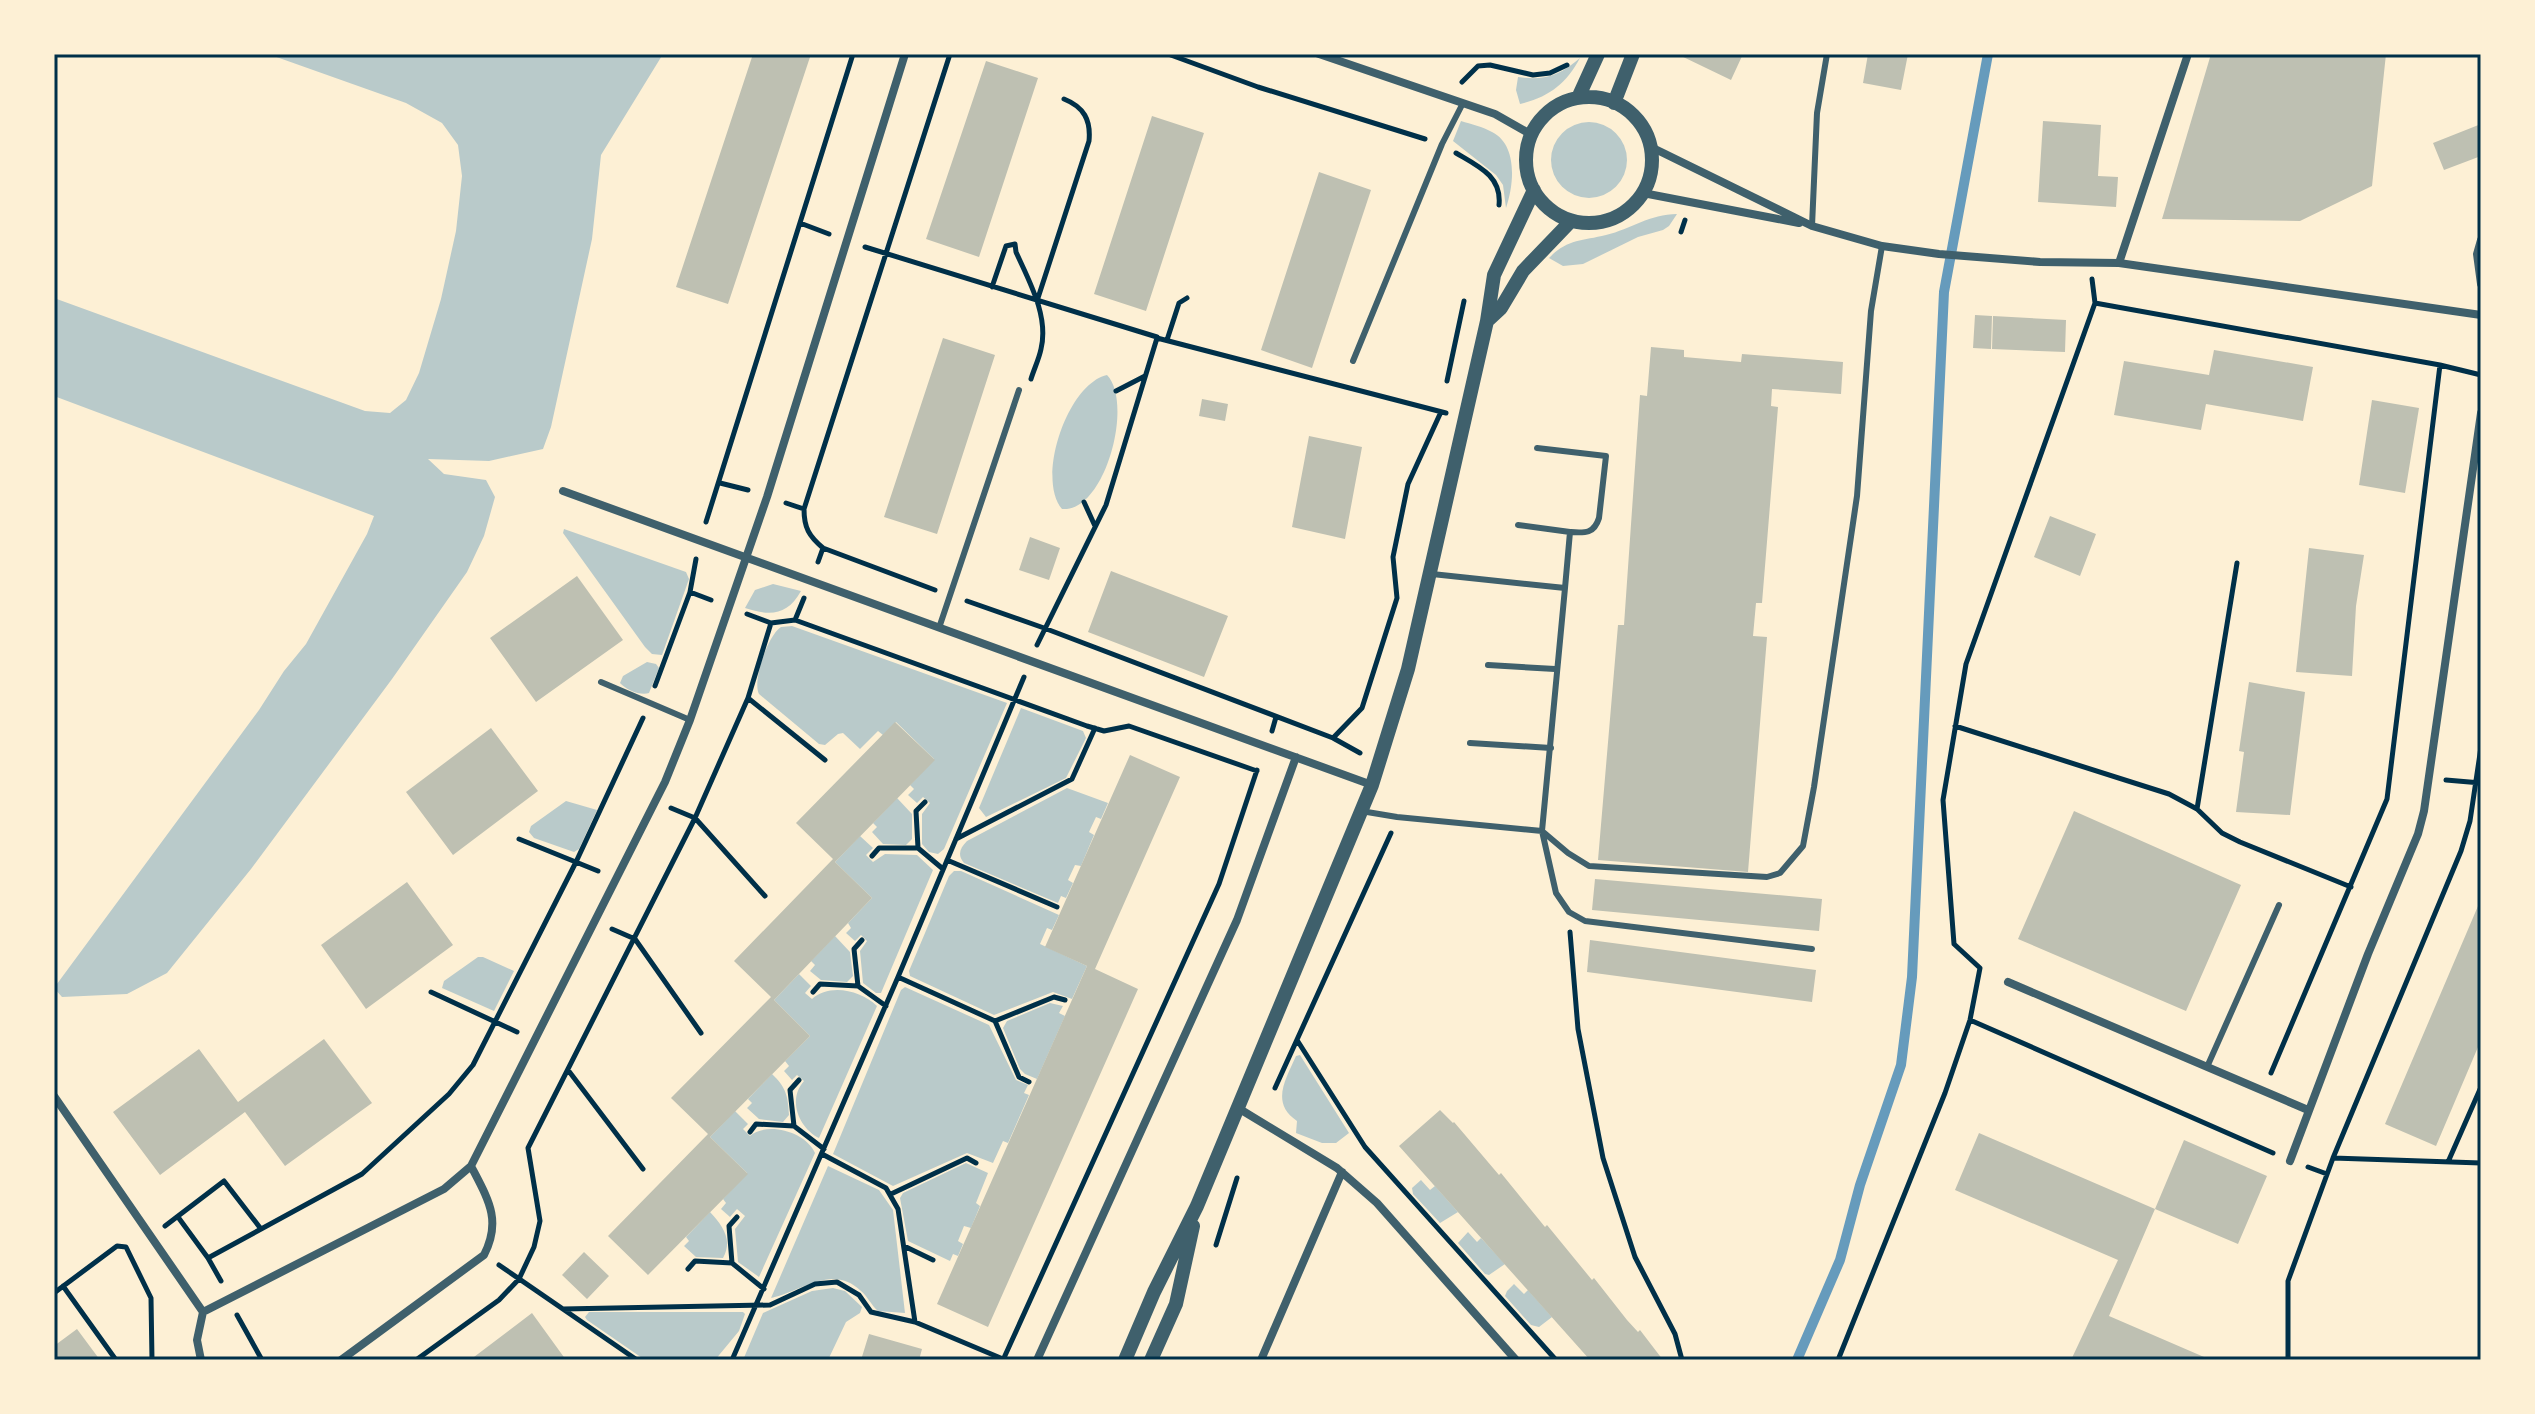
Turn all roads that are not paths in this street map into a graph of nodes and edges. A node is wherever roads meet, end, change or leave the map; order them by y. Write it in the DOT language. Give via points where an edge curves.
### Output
graph roads {
  1 [pos="905,54"];
  2 [pos="1319,54"];
  3 [pos="1598,54"];
  4 [pos="1633,54"];
  5 [pos="1827,54"];
  6 [pos="2188,54"];
  7 [pos="1578,98"];
  8 [pos="1463,103"];
  9 [pos="1614,103"];
  10 [pos="1532,135"];
  11 [pos="1651,147"];
  12 [pos="1534,190"];
  13 [pos="1643,193"];
  14 [pos="1571,221"];
  15 [pos="1812,226"];
  16 [pos="2481,240"];
  17 [pos="1882,246"];
  18 [pos="2119,263"];
  19 [pos="2481,284"];
  20 [pos="2481,315"];
  21 [pos="1487,321"];
  22 [pos="1353,361"];
  23 [pos="1019,390"];
  24 [pos="2481,413"];
  25 [pos="1537,448"];
  26 [pos="563,491"];
  27 [pos="1518,525"];
  28 [pos="1570,532"];
  29 [pos="747,558"];
  30 [pos="1431,573"];
  31 [pos="1565,588"];
  32 [pos="939,628"];
  33 [pos="1488,665"];
  34 [pos="1555,669"];
  35 [pos="601,682"];
  36 [pos="690,720"];
  37 [pos="1470,743"];
  38 [pos="1551,748"];
  39 [pos="1296,757"];
  40 [pos="1372,785"];
  41 [pos="1361,811"];
  42 [pos="1542,831"];
  43 [pos="2279,905"];
  44 [pos="1812,949"];
  45 [pos="2008,982"];
  46 [pos="2207,1067"];
  47 [pos="54,1096"];
  48 [pos="1238,1108"];
  49 [pos="2308,1110"];
  50 [pos="2290,1161"];
  51 [pos="471,1166"];
  52 [pos="1342,1172"];
  53 [pos="1197,1206"];
  54 [pos="203,1312"];
  55 [pos="201,1360"];
  56 [pos="341,1360"];
  57 [pos="1037,1360"];
  58 [pos="1125,1360"];
  59 [pos="1151,1360"];
  60 [pos="1261,1360"];
  61 [pos="1516,1360"];
  1 -- 29 [label="street"];
  2 -- 8 [label="street"];
  3 -- 7 [label="street"];
  4 -- 9 [label="street"];
  5 -- 15 [label="lane" via="1817,113"];
  6 -- 18 [label="street"];
  7 -- 9 [label="street"];
  7 -- 10 [label="street" via="1550,111"];
  8 -- 10 [label="street"];
  8 -- 22 [label="lane"];
  9 -- 11 [label="street" via="1634,116"];
  10 -- 12 [label="street" via="1527,163"];
  11 -- 13 [label="street"];
  11 -- 15 [label="street"];
  12 -- 14 [label="street" via="1556,214"];
  12 -- 21 [label="street" via="1494,275"];
  13 -- 14 [label="street" via="1612,219"];
  13 -- 15 [label="street"];
  14 -- 21 [label="street" via="1523,271"];
  15 -- 17 [label="street"];
  16 -- 19 [label="street"];
  17 -- 18 [label="street"];
  17 -- 42 [label="lane" via="1871,311 1857,496 1803,846 1780,873 1767,877 1589,866"];
  18 -- 20 [label="street"];
  21 -- 30 [label="street"];
  23 -- 32 [label="lane"];
  24 -- 49 [label="street" via="2418,834"];
  25 -- 28 [label="lane" via="1606,456 1596,527 1587,533"];
  26 -- 29 [label="street"];
  27 -- 28 [label="lane"];
  28 -- 31 [label="lane"];
  29 -- 32 [label="street"];
  29 -- 36 [label="street"];
  30 -- 31 [label="lane"];
  30 -- 40 [label="street"];
  31 -- 34 [label="lane"];
  32 -- 39 [label="street"];
  33 -- 34 [label="lane"];
  34 -- 38 [label="lane"];
  35 -- 36 [label="lane"];
  36 -- 51 [label="street" via="618,879"];
  37 -- 38 [label="lane"];
  38 -- 42 [label="lane"];
  39 -- 40 [label="street"];
  39 -- 57 [label="street" via="1237,920"];
  40 -- 41 [label="street"];
  41 -- 42 [label="lane"];
  41 -- 48 [label="street"];
  42 -- 44 [label="lane" via="1556,893 1569,912 1585,921"];
  43 -- 46 [label="lane"];
  45 -- 46 [label="street"];
  46 -- 49 [label="street"];
  47 -- 54 [label="street"];
  48 -- 52 [label="street"];
  48 -- 53 [label="street"];
  49 -- 50 [label="street"];
  51 -- 54 [label="street" via="444,1189"];
  51 -- 56 [label="street" via="494,1215 493,1239 484,1255"];
  52 -- 60 [label="street"];
  52 -- 61 [label="street" via="1377,1203"];
  53 -- 58 [label="street"];
  53 -- 59 [label="street" via="1176,1304"];
  54 -- 55 [label="street" via="197,1340"];
}
